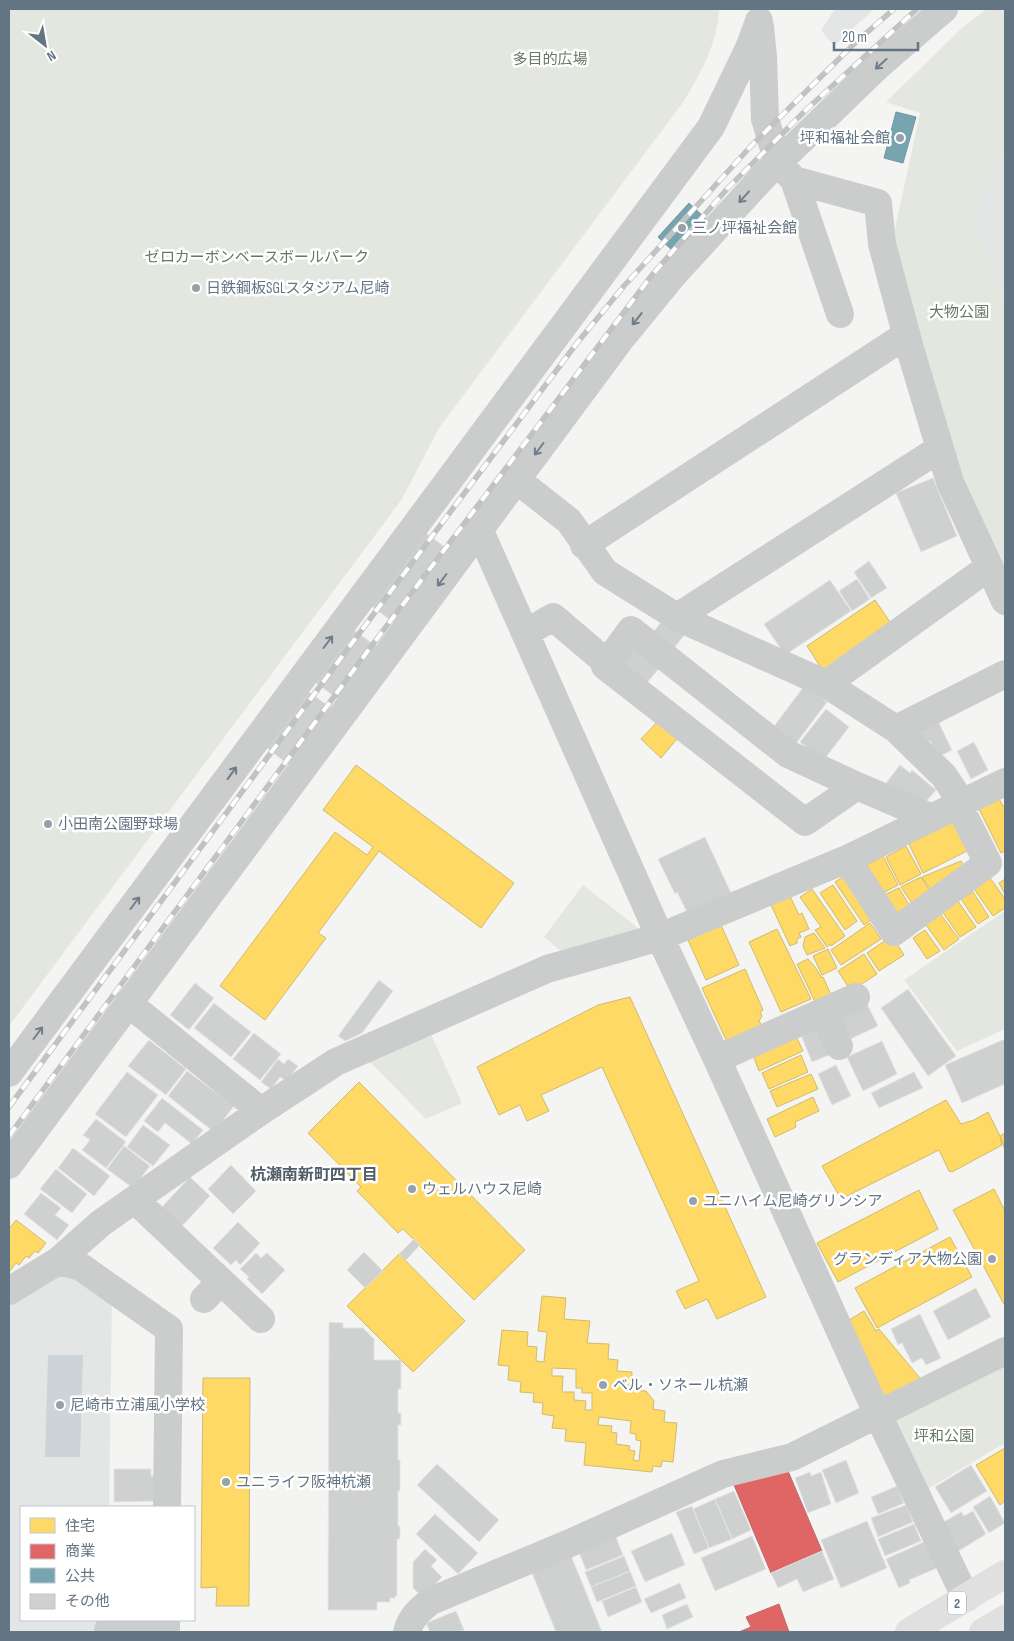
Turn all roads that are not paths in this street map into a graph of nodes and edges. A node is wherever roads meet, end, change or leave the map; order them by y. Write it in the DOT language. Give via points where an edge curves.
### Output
graph roads {
  1 [pos="944,9"];
  2 [pos="758,15"];
  3 [pos="786,171"];
  4 [pos="840,314"];
  5 [pos="906,335"];
  6 [pos="939,449"];
  7 [pos="516,480"];
  8 [pos="479,529"];
  9 [pos="584,544"];
  10 [pos="989,567"];
  11 [pos="1005,601"];
  12 [pos="678,617"];
  13 [pos="526,633"];
  14 [pos="607,664"];
  15 [pos="1005,674"];
  16 [pos="826,684"];
  17 [pos="896,729"];
  18 [pos="1005,782"];
  19 [pos="858,786"];
  20 [pos="960,804"];
  21 [pos="932,818"];
  22 [pos="847,859"];
  23 [pos="660,937"];
  24 [pos="856,997"];
  25 [pos="128,1004"];
  26 [pos="823,1012"];
  27 [pos="839,1046"];
  28 [pos="718,1059"];
  29 [pos="9,1072"];
  30 [pos="261,1111"];
  31 [pos="9,1165"];
  32 [pos="135,1200"];
  33 [pos="58,1260"];
  34 [pos="9,1291"];
  35 [pos="261,1319"];
  36 [pos="1005,1351"];
  37 [pos="878,1415"];
  38 [pos="167,1506"];
  39 [pos="1005,1574"];
  40 [pos="966,1598"];
  41 [pos="1005,1619"];
  42 [pos="108,1630"];
  43 [pos="144,1632"];
  44 [pos="407,1632"];
  45 [pos="909,1632"];
  46 [pos="983,1632"];
  1 -- 3 [label="street, one-way" via="879,65"];
  2 -- 3 [label="street" via="766,119"];
  29 -- 2 [label="street, one-way" via="711,127 749,48"];
  3 -- 4 [label="street"];
  3 -- 5 [label="street" via="878,203 882,244"];
  3 -- 7 [label="street, one-way" via="674,274 620,340"];
  5 -- 6 [label="street"];
  5 -- 9 [label="street"];
  6 -- 10 [label="street" via="950,482"];
  6 -- 12 [label="street"];
  7 -- 8 [label="street"];
  7 -- 9 [label="street" via="569,521"];
  8 -- 13 [label="street"];
  8 -- 25 [label="street, one-way"];
  9 -- 12 [label="street" via="605,572"];
  10 -- 11 [label="street"];
  10 -- 16 [label="street"];
  12 -- 16 [label="street"];
  13 -- 14 [label="street" via="554,617"];
  13 -- 23 [label="street"];
  14 -- 19 [label="street" via="631,630 788,754"];
  14 -- 19 [label="street" via="605,666 805,822"];
  15 -- 17 [label="street"];
  16 -- 17 [label="street"];
  17 -- 20 [label="street" via="944,776"];
  18 -- 20 [label="street"];
  19 -- 21 [label="street"];
  20 -- 21 [label="street"];
  20 -- 22 [label="street" via="988,864 894,932"];
  21 -- 22 [label="street"];
  22 -- 23 [label="street"];
  23 -- 28 [label="street"];
  23 -- 30 [label="street" via="547,969 336,1062"];
  24 -- 26 [label="street"];
  25 -- 30 [label="street"];
  25 -- 31 [label="street"];
  26 -- 27 [label="street"];
  26 -- 28 [label="street"];
  28 -- 37 [label="street"];
  30 -- 32 [label="street"];
  32 -- 33 [label="street" via="101,1223"];
  32 -- 35 [label="street" via="213,1290"];
  33 -- 34 [label="street"];
  33 -- 38 [label="street" via="81,1266 169,1329"];
  36 -- 37 [label="street"];
  37 -- 40 [label="street"];
  37 -- 44 [label="street" via="792,1457 723,1474 431,1601 416,1612"];
  39 -- 40 [label="highway, 2"];
  40 -- 45 [label="highway, 2"];
  41 -- 46 [label="highway"];
  42 -- 43 [label="street"];
}
